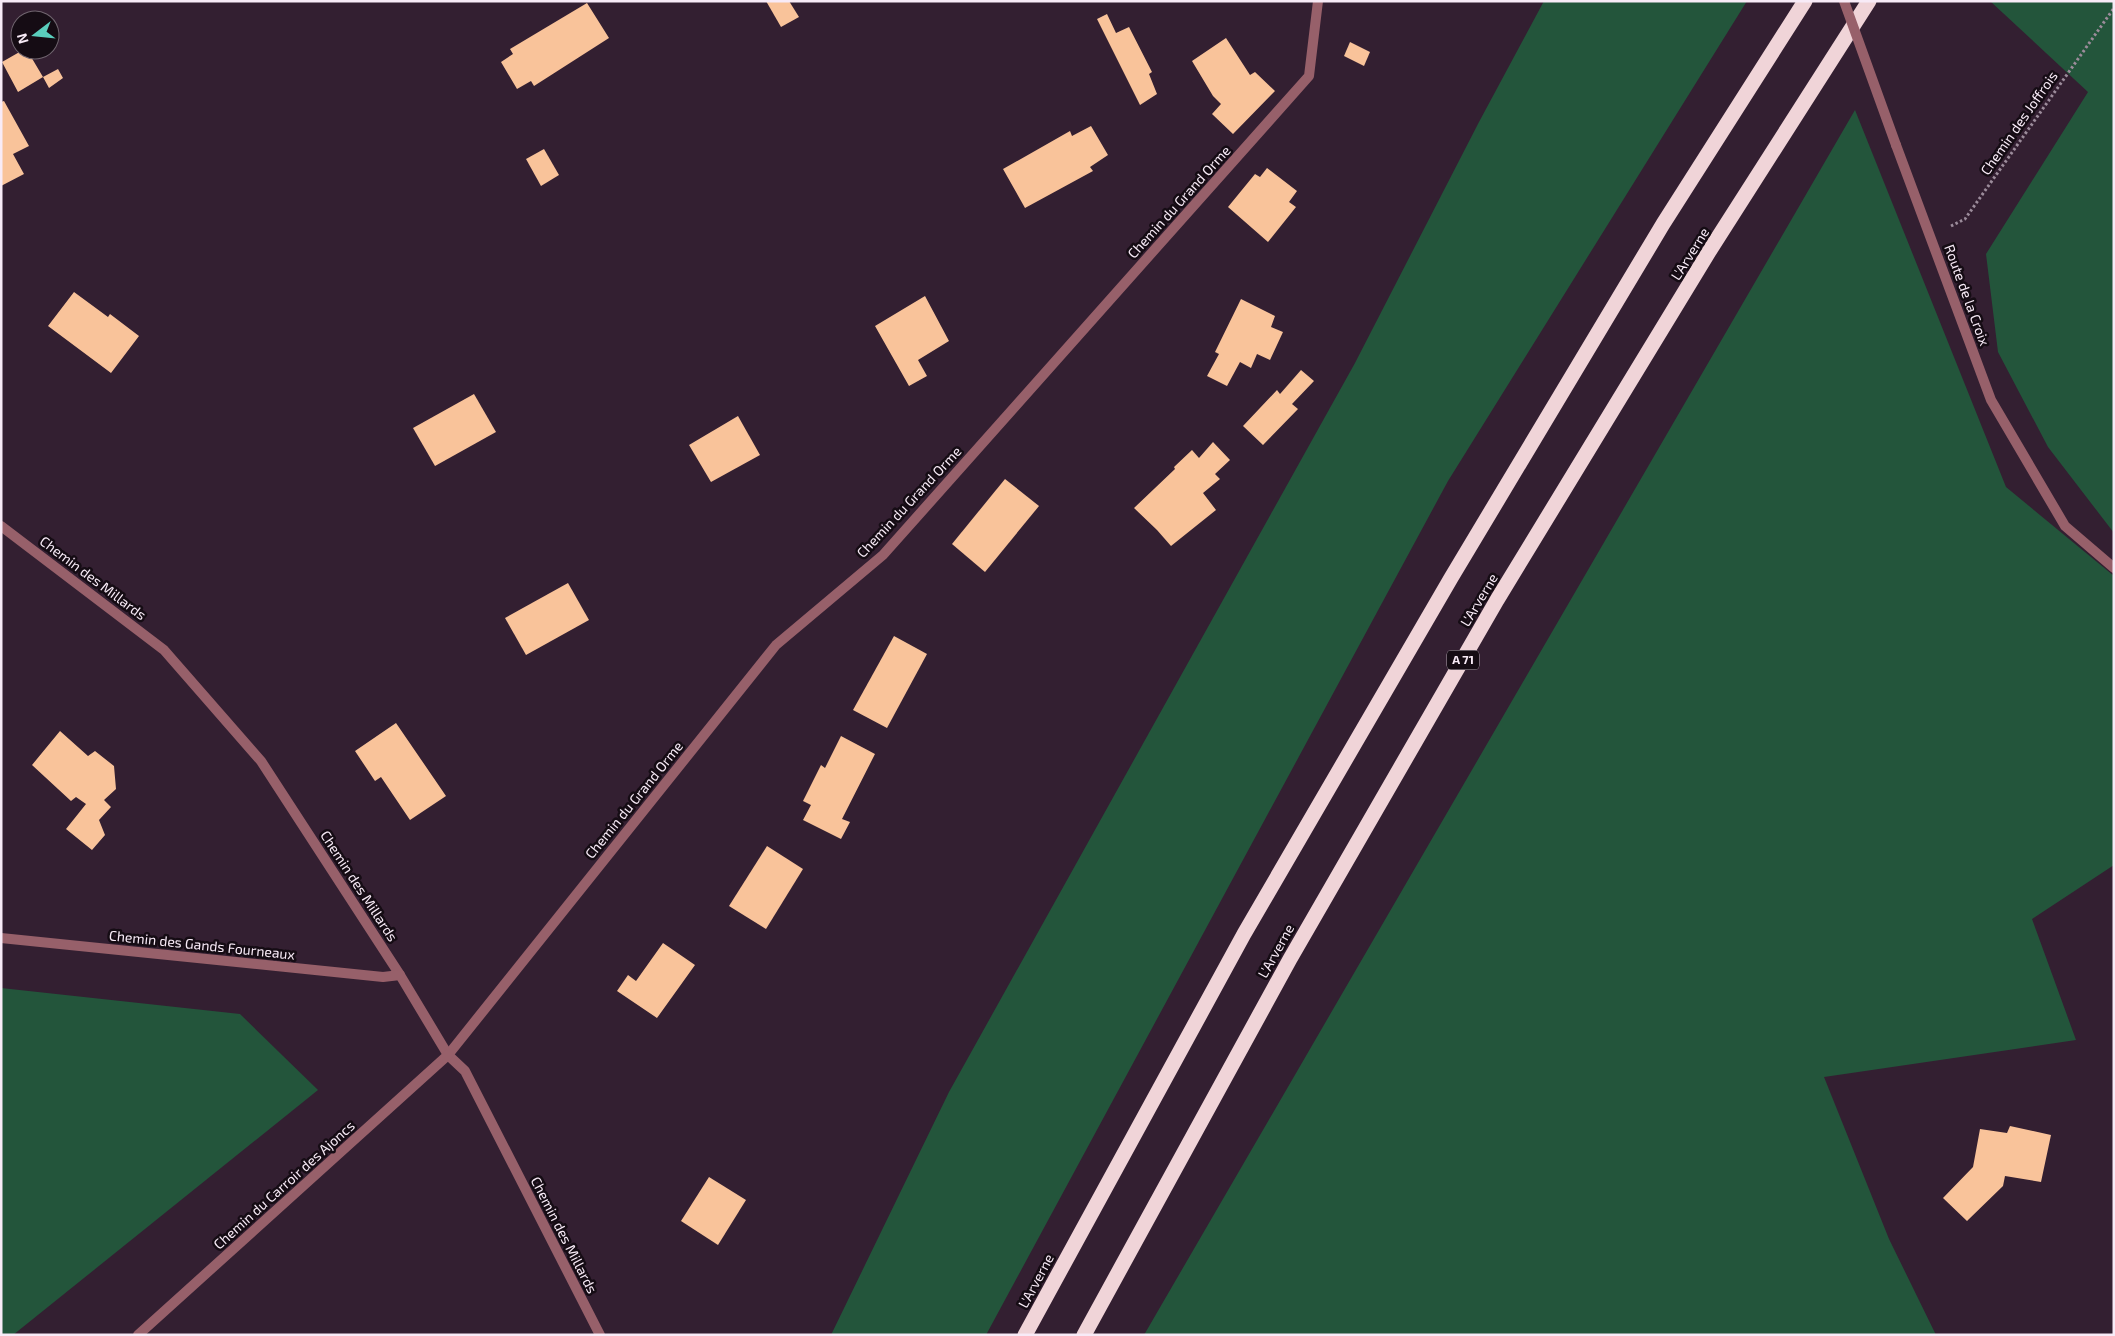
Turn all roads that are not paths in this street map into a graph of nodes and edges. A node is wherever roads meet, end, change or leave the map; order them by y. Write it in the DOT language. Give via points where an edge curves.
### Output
graph roads {
  1 [pos="1318,1"];
  2 [pos="1804,1"];
  3 [pos="1844,1"];
  4 [pos="1869,1"];
  5 [pos="1,526"];
  6 [pos="2114,568"];
  7 [pos="1,938"];
  8 [pos="400,975"];
  9 [pos="448,1055"];
  10 [pos="138,1335"];
  11 [pos="600,1335"];
  12 [pos="1025,1335"];
  13 [pos="1084,1335"];
  1 -- 9 [label="street, Chemin du Grand Orme" via="1309,76 883,555 776,645"];
  2 -- 12 [label="highway, L'Arverne" via="1663,224 1446,587 1244,934"];
  3 -- 6 [label="street, Route de la Croix, bridge" via="1991,400 2066,526"];
  4 -- 13 [label="highway, L'Arverne / A 71" via="1710,250 1497,600 1290,959"];
  5 -- 8 [label="street, Chemin des Millards" via="164,650 261,761"];
  7 -- 8 [label="street, Chemin des Gands Fourneaux" via="383,977"];
  8 -- 9 [label="street, Chemin des Millards"];
  9 -- 10 [label="street, Chemin du Carroir des Ajoncs"];
  9 -- 11 [label="street, Chemin des Millards" via="465,1071"];
}
